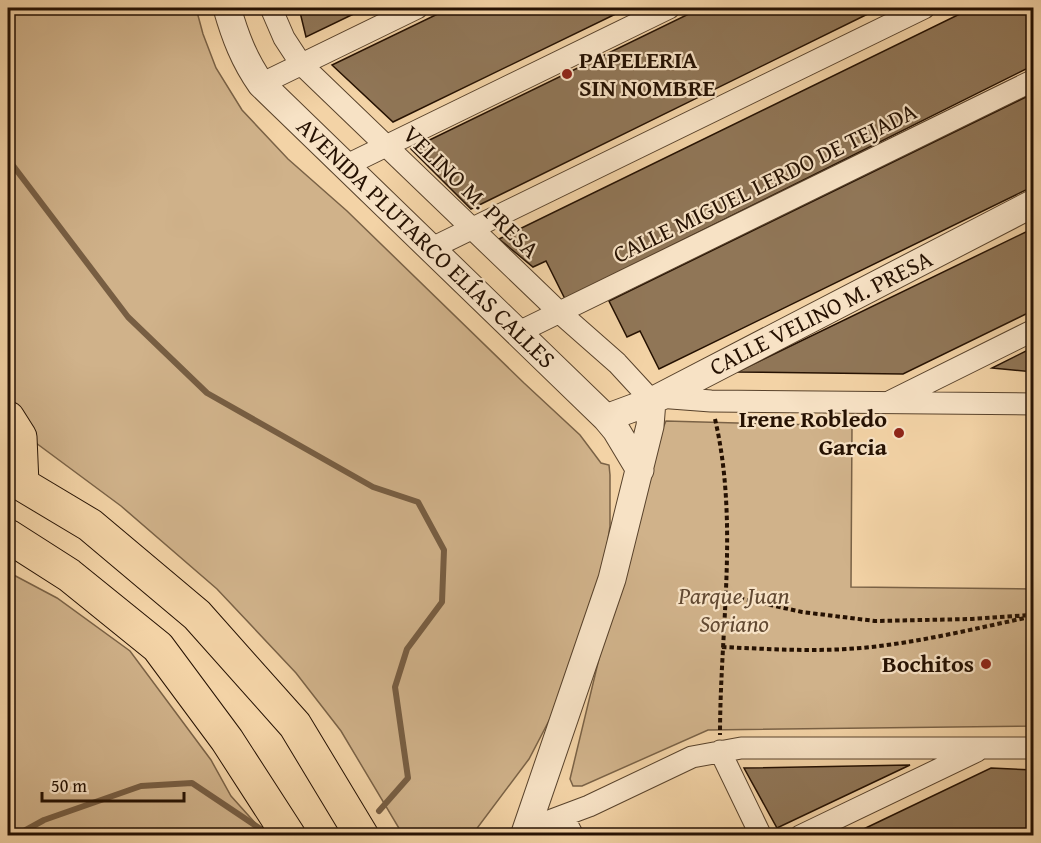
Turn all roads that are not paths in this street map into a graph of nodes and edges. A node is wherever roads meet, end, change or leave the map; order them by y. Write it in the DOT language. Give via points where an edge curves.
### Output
graph roads {
  1 [pos="227,8"];
  2 [pos="271,8"];
  3 [pos="417,8"];
  4 [pos="669,8"];
  5 [pos="924,8"];
  6 [pos="301,64"];
  7 [pos="1034,80"];
  8 [pos="261,84"];
  9 [pos="386,146"];
  10 [pos="345,166"];
  11 [pos="1034,203"];
  12 [pos="472,228"];
  13 [pos="430,249"];
  14 [pos="559,312"];
  15 [pos="1034,330"];
  16 [pos="519,332"];
  17 [pos="655,399"];
  18 [pos="887,402"];
  19 [pos="1034,404"];
  20 [pos="8,418"];
  21 [pos="606,418"];
  22 [pos="640,470"];
  23 [pos="15,480"];
  24 [pos="8,536"];
  25 [pos="983,748"];
  26 [pos="1034,748"];
  27 [pos="720,751"];
  28 [pos="563,816"];
  29 [pos="521,834"];
  30 [pos="289,836"];
  31 [pos="362,836"];
  32 [pos="573,836"];
  33 [pos="761,836"];
  34 [pos="800,836"];
  1 -- 8 [label="street, AVENIDA PLUTARCO ELÍAS CALLES" via="236,39"];
  2 -- 6 [label="street, VELINO M. PRESA"];
  3 -- 6 [label="street"];
  4 -- 9 [label="street"];
  5 -- 12 [label="street"];
  6 -- 8 [label="street"];
  6 -- 9 [label="street, VELINO M. PRESA"];
  7 -- 14 [label="street, CALLE MIGUEL LERDO DE TEJADA"];
  8 -- 10 [label="street, AVENIDA PLUTARCO ELÍAS CALLES"];
  9 -- 10 [label="street"];
  9 -- 12 [label="street, VELINO M. PRESA"];
  10 -- 13 [label="street, AVENIDA PLUTARCO ELÍAS CALLES"];
  11 -- 17 [label="street, CALLE VELINO M. PRESA"];
  12 -- 13 [label="street"];
  12 -- 14 [label="street, VELINO M. PRESA"];
  13 -- 16 [label="street, AVENIDA PLUTARCO ELÍAS CALLES"];
  14 -- 16 [label="street, CALLE MIGUEL LERDO DE TEJADA"];
  14 -- 17 [label="street, VELINO M. PRESA"];
  15 -- 18 [label="street"];
  16 -- 21 [label="street, AVENIDA PLUTARCO ELÍAS CALLES"];
  17 -- 18 [label="street"];
  17 -- 21 [label="street, CALLE VELINO M. PRESA"];
  17 -- 22 [label="street"];
  18 -- 19 [label="street"];
  20 -- 23 [label="highway" via="20,437"];
  21 -- 22 [label="street, AVENIDA PLUTARCO ELÍAS CALLES"];
  22 -- 29 [label="street" via="612,579"];
  23 -- 31 [label="highway" via="90,525 197,615 295,725"];
  24 -- 30 [label="highway" via="69,575 158,647 228,740"];
  25 -- 26 [label="street"];
  25 -- 27 [label="street"];
  25 -- 34 [label="street"];
  27 -- 28 [label="street" via="692,757"];
  27 -- 33 [label="street"];
  28 -- 29 [label="street"];
  28 -- 32 [label="street"];
}
